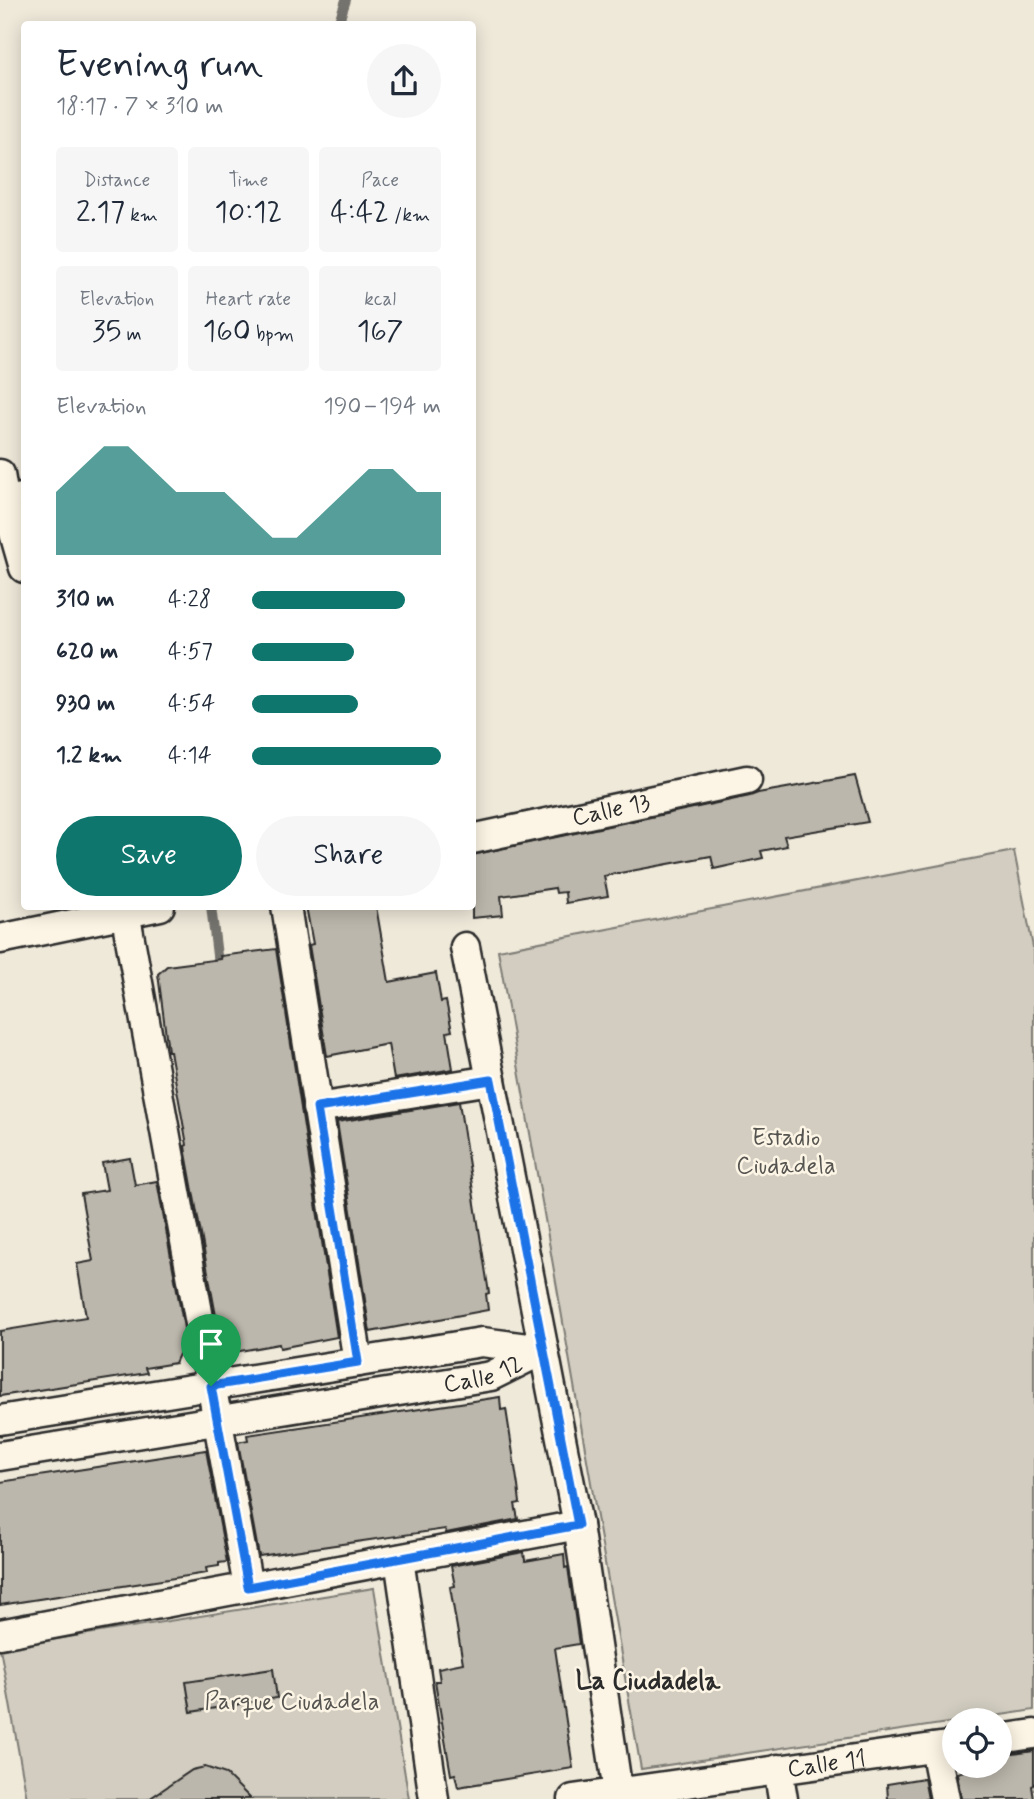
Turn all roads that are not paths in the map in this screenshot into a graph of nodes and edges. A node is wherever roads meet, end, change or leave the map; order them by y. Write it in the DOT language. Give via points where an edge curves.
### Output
graph roads {
  1 [pos="7,491"];
  2 [pos="21,554"];
  3 [pos="747,780"];
  4 [pos="476,838"];
  5 [pos="125,910"];
  6 [pos="287,910"];
  7 [pos="0,939"];
  8 [pos="465,947"];
  9 [pos="491,1080"];
  10 [pos="317,1108"];
  11 [pos="543,1350"];
  12 [pos="358,1362"];
  13 [pos="211,1386"];
  14 [pos="0,1420"];
  15 [pos="217,1420"];
  16 [pos="0,1456"];
  17 [pos="578,1525"];
  18 [pos="399,1559"];
  19 [pos="248,1587"];
  20 [pos="0,1634"];
  21 [pos="1034,1734"];
  22 [pos="1012,1737"];
  23 [pos="942,1746"];
  24 [pos="778,1769"];
  25 [pos="945,1778"];
  26 [pos="619,1795"];
  27 [pos="434,1799"];
  28 [pos="573,1799"];
  29 [pos="783,1799"];
  30 [pos="945,1799"];
  1 -- 2 [label="street"];
  3 -- 4 [label="street, Calle 13"];
  5 -- 7 [label="street"];
  5 -- 13 [label="street"];
  6 -- 10 [label="street"];
  8 -- 9 [label="street"];
  9 -- 10 [label="street"];
  9 -- 11 [label="street"];
  10 -- 12 [label="street"];
  11 -- 12 [label="street, Calle 12" via="482,1342"];
  11 -- 15 [label="street, Calle 12" via="491,1376"];
  11 -- 17 [label="street"];
  12 -- 13 [label="street, Calle 12"];
  13 -- 14 [label="street, Calle 12"];
  13 -- 15 [label="street"];
  15 -- 16 [label="street, Calle 12"];
  15 -- 19 [label="street"];
  17 -- 18 [label="street"];
  17 -- 26 [label="street"];
  18 -- 19 [label="street"];
  18 -- 27 [label="street"];
  19 -- 20 [label="street"];
  21 -- 22 [label="street"];
  23 -- 24 [label="street, Calle 11"];
  24 -- 26 [label="street, Calle 11"];
  24 -- 29 [label="street"];
  25 -- 30 [label="street"];
  26 -- 28 [label="street, Calle 11"];
}
